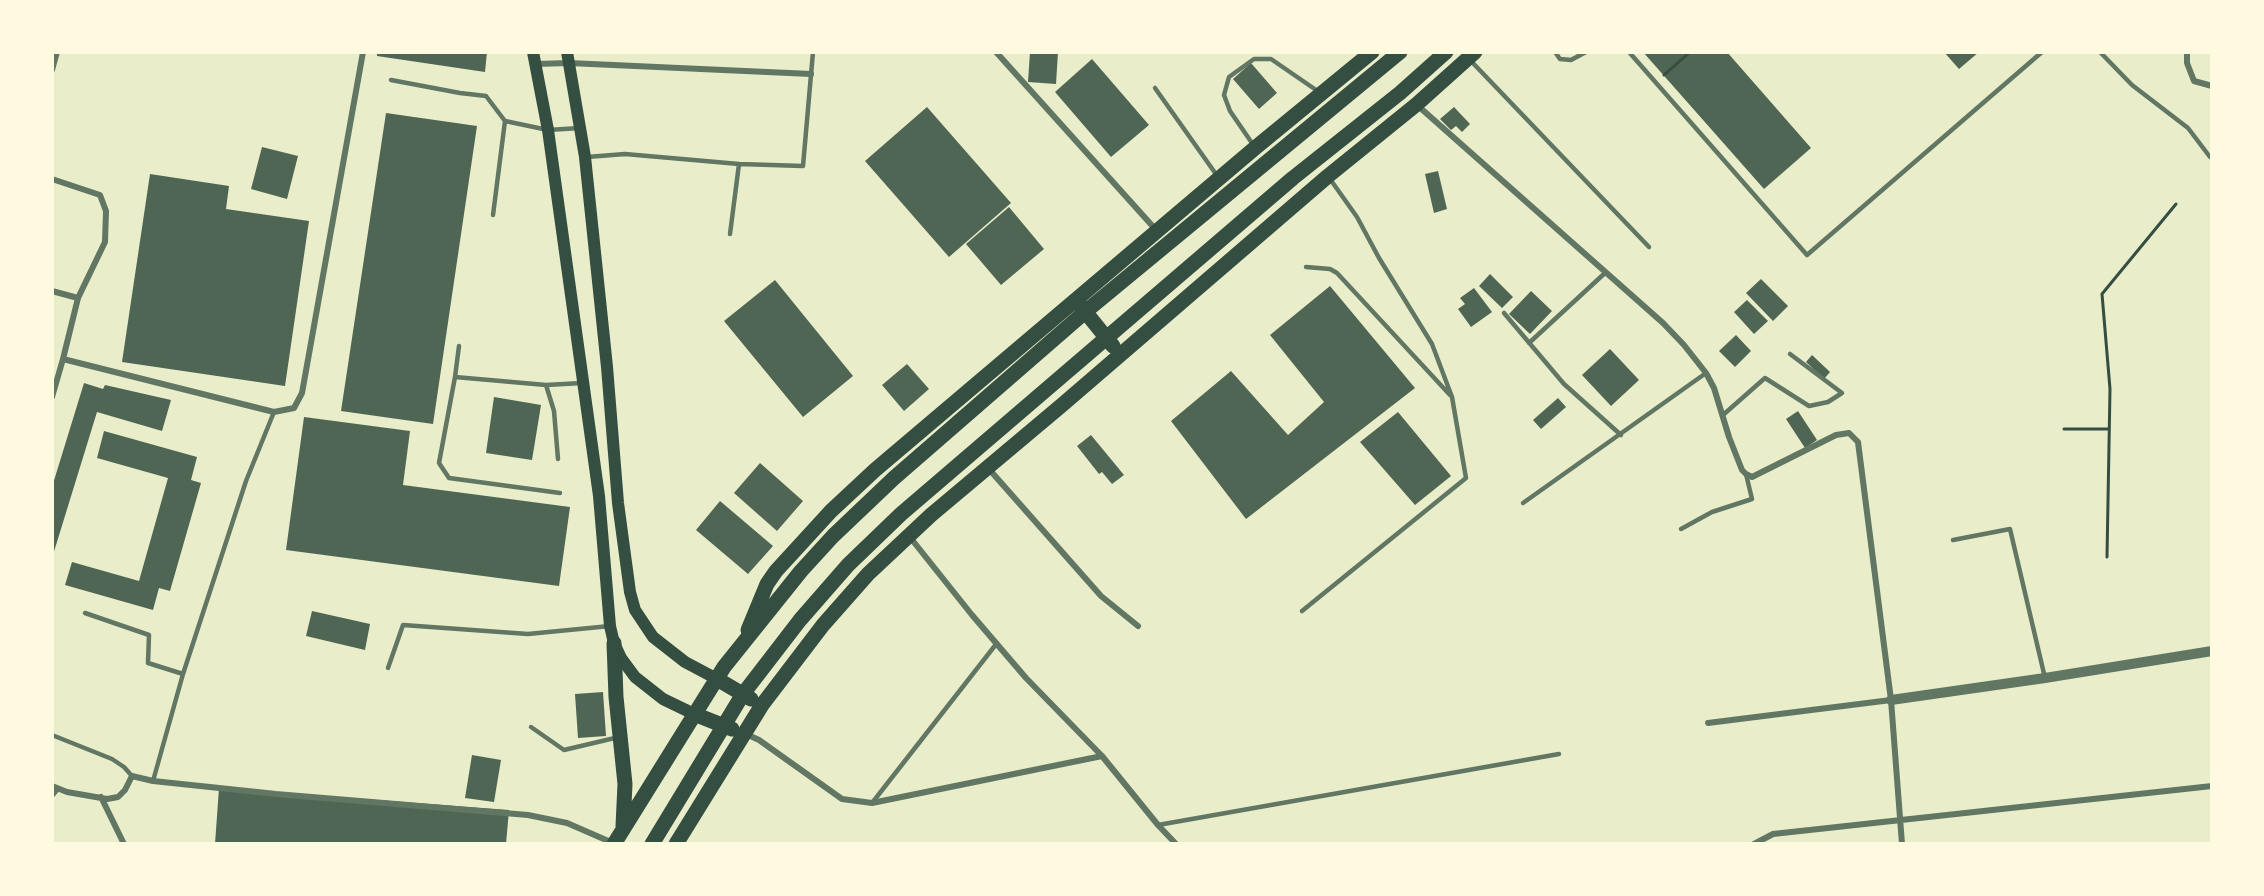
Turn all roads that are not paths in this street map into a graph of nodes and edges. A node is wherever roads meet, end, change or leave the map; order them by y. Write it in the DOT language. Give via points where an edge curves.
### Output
graph roads {
  1 [pos="57,52"];
  2 [pos="363,52"];
  3 [pos="813,52"];
  4 [pos="996,52"];
  5 [pos="1372,52"];
  6 [pos="1400,52"];
  7 [pos="1446,52"];
  8 [pos="1555,52"];
  9 [pos="1586,52"];
  10 [pos="1629,52"];
  11 [pos="2042,52"];
  12 [pos="2100,52"];
  13 [pos="2187,52"];
  14 [pos="1471,55"];
  15 [pos="534,58"];
  16 [pos="568,58"];
  17 [pos="52,70"];
  18 [pos="811,74"];
  19 [pos="391,80"];
  20 [pos="2211,86"];
  21 [pos="1155,88"];
  22 [pos="1322,94"];
  23 [pos="1417,104"];
  24 [pos="505,121"];
  25 [pos="580,128"];
  26 [pos="548,130"];
  27 [pos="1255,148"];
  28 [pos="585,157"];
  29 [pos="2210,157"];
  30 [pos="739,164"];
  31 [pos="1328,176"];
  32 [pos="52,179"];
  33 [pos="1219,179"];
  34 [pos="493,215"];
  35 [pos="1157,231"];
  36 [pos="730,234"];
  37 [pos="1168,244"];
  38 [pos="1648,247"];
  39 [pos="1306,267"];
  40 [pos="1605,273"];
  41 [pos="52,291"];
  42 [pos="78,298"];
  43 [pos="1080,306"];
  44 [pos="1504,313"];
  45 [pos="1106,338"];
  46 [pos="1529,343"];
  47 [pos="459,346"];
  48 [pos="1790,354"];
  49 [pos="1120,355"];
  50 [pos="63,359"];
  51 [pos="1706,373"];
  52 [pos="456,377"];
  53 [pos="583,383"];
  54 [pos="546,385"];
  55 [pos="52,397"];
  56 [pos="1452,397"];
  57 [pos="274,412"];
  58 [pos="1723,415"];
  59 [pos="1621,435"];
  60 [pos="558,459"];
  61 [pos="987,467"];
  62 [pos="1746,474"];
  63 [pos="560,493"];
  64 [pos="1523,503"];
  65 [pos="1681,529"];
  66 [pos="908,536"];
  67 [pos="1953,540"];
  68 [pos="1302,611"];
  69 [pos="85,613"];
  70 [pos="610,626"];
  71 [pos="1138,626"];
  72 [pos="614,643"];
  73 [pos="997,643"];
  74 [pos="2211,651"];
  75 [pos="388,668"];
  76 [pos="183,674"];
  77 [pos="2045,678"];
  78 [pos="717,679"];
  79 [pos="743,694"];
  80 [pos="1891,700"];
  81 [pos="762,705"];
  82 [pos="694,714"];
  83 [pos="1708,723"];
  84 [pos="723,725"];
  85 [pos="531,727"];
  86 [pos="744,733"];
  87 [pos="52,735"];
  88 [pos="621,737"];
  89 [pos="1559,754"];
  90 [pos="1102,756"];
  91 [pos="132,776"];
  92 [pos="153,781"];
  93 [pos="2211,786"];
  94 [pos="55,787"];
  95 [pos="52,796"];
  96 [pos="101,797"];
  97 [pos="872,803"];
  98 [pos="1899,821"];
  99 [pos="1158,825"];
  100 [pos="623,827"];
  101 [pos="124,843"];
  102 [pos="614,843"];
  103 [pos="652,843"];
  104 [pos="676,843"];
  105 [pos="1176,843"];
  106 [pos="1754,843"];
  107 [pos="1902,843"];
  1 -- 17 [label="street"];
  2 -- 57 [label="street" via="302,393 294,408"];
  3 -- 18 [label="lane"];
  4 -- 35 [label="street"];
  5 -- 22 [label="main road"];
  6 -- 37 [label="main road"];
  7 -- 45 [label="main road"];
  8 -- 9 [label="lane" via="1560,59 1571,60"];
  10 -- 11 [label="lane" via="1807,255"];
  12 -- 29 [label="lane" via="2132,85 2188,128"];
  13 -- 20 [label="street" via="2194,81"];
  14 -- 23 [label="main road"];
  14 -- 38 [label="lane"];
  15 -- 16 [label="street"];
  15 -- 26 [label="main road"];
  16 -- 18 [label="street"];
  16 -- 25 [label="main road"];
  18 -- 30 [label="lane" via="803,166"];
  19 -- 24 [label="lane" via="486,96"];
  21 -- 33 [label="lane"];
  22 -- 27 [label="main road"];
  22 -- 27 [label="lane" via="1271,59 1254,59 1229,77 1224,95"];
  23 -- 31 [label="main road"];
  23 -- 40 [label="street"];
  24 -- 26 [label="lane"];
  24 -- 34 [label="lane"];
  25 -- 26 [label="lane"];
  25 -- 28 [label="main road"];
  26 -- 53 [label="main road"];
  27 -- 33 [label="main road"];
  28 -- 30 [label="lane" via="625,154"];
  28 -- 78 [label="main road" via="618,503 632,601 653,637 685,662"];
  30 -- 36 [label="lane"];
  31 -- 49 [label="main road"];
  31 -- 56 [label="lane" via="1357,217 1432,344"];
  32 -- 42 [label="street" via="100,195 106,211 105,242"];
  33 -- 35 [label="main road"];
  35 -- 37 [label="main road"];
  35 -- 43 [label="main road"];
  37 -- 43 [label="main road"];
  39 -- 56 [label="lane" via="1337,273"];
  40 -- 46 [label="lane"];
  40 -- 51 [label="street" via="1663,323"];
  41 -- 42 [label="street"];
  42 -- 50 [label="street"];
  43 -- 45 [label="main road"];
  43 -- 78 [label="main road" via="863,507 801,571"];
  44 -- 46 [label="lane"];
  45 -- 49 [label="main road"];
  45 -- 79 [label="main road" via="877,536 821,594"];
  46 -- 59 [label="lane" via="1564,384"];
  47 -- 52 [label="lane"];
  48 -- 58 [label="lane" via="1842,393 1828,402 1809,406 1765,378"];
  49 -- 61 [label="main road"];
  50 -- 55 [label="street"];
  50 -- 57 [label="street"];
  51 -- 58 [label="street"];
  51 -- 59 [label="lane"];
  52 -- 54 [label="lane"];
  52 -- 63 [label="lane" via="439,463 449,478"];
  53 -- 54 [label="lane"];
  53 -- 70 [label="main road"];
  54 -- 60 [label="lane" via="555,411"];
  56 -- 68 [label="lane" via="1466,478"];
  57 -- 76 [label="lane" via="246,481"];
  58 -- 62 [label="street"];
  59 -- 64 [label="lane"];
  61 -- 66 [label="main road"];
  61 -- 71 [label="street" via="1101,596"];
  62 -- 65 [label="lane" via="1752,499 1712,512"];
  62 -- 80 [label="street" via="1752,477 1836,435 1849,433 1858,442"];
  66 -- 73 [label="street"];
  66 -- 81 [label="main road" via="823,625"];
  67 -- 77 [label="lane" via="2010,530"];
  69 -- 76 [label="lane" via="149,635 148,663"];
  70 -- 72 [label="main road"];
  70 -- 75 [label="lane" via="528,634 403,626"];
  72 -- 82 [label="main road" via="635,677 663,699"];
  72 -- 88 [label="main road"];
  73 -- 90 [label="street"];
  73 -- 97 [label="lane"];
  74 -- 77 [label="street"];
  76 -- 92 [label="lane"];
  77 -- 80 [label="street"];
  78 -- 79 [label="main road"];
  78 -- 82 [label="main road"];
  79 -- 81 [label="main road"];
  79 -- 84 [label="main road"];
  80 -- 83 [label="street"];
  80 -- 98 [label="street"];
  81 -- 86 [label="main road"];
  82 -- 84 [label="main road"];
  82 -- 100 [label="main road"];
  84 -- 86 [label="main road"];
  84 -- 103 [label="main road"];
  85 -- 88 [label="lane" via="564,750"];
  86 -- 97 [label="street" via="842,798"];
  86 -- 104 [label="main road"];
  87 -- 91 [label="lane" via="112,759"];
  88 -- 100 [label="main road"];
  89 -- 99 [label="lane"];
  90 -- 97 [label="street"];
  90 -- 99 [label="street"];
  91 -- 92 [label="street"];
  91 -- 96 [label="street" via="118,797"];
  92 -- 102 [label="street" via="528,815 567,822"];
  93 -- 98 [label="street"];
  94 -- 95 [label="lane"];
  94 -- 96 [label="street"];
  96 -- 101 [label="street"];
  98 -- 106 [label="street" via="1773,834"];
  98 -- 107 [label="street"];
  99 -- 105 [label="street"];
  100 -- 102 [label="main road"];
}
